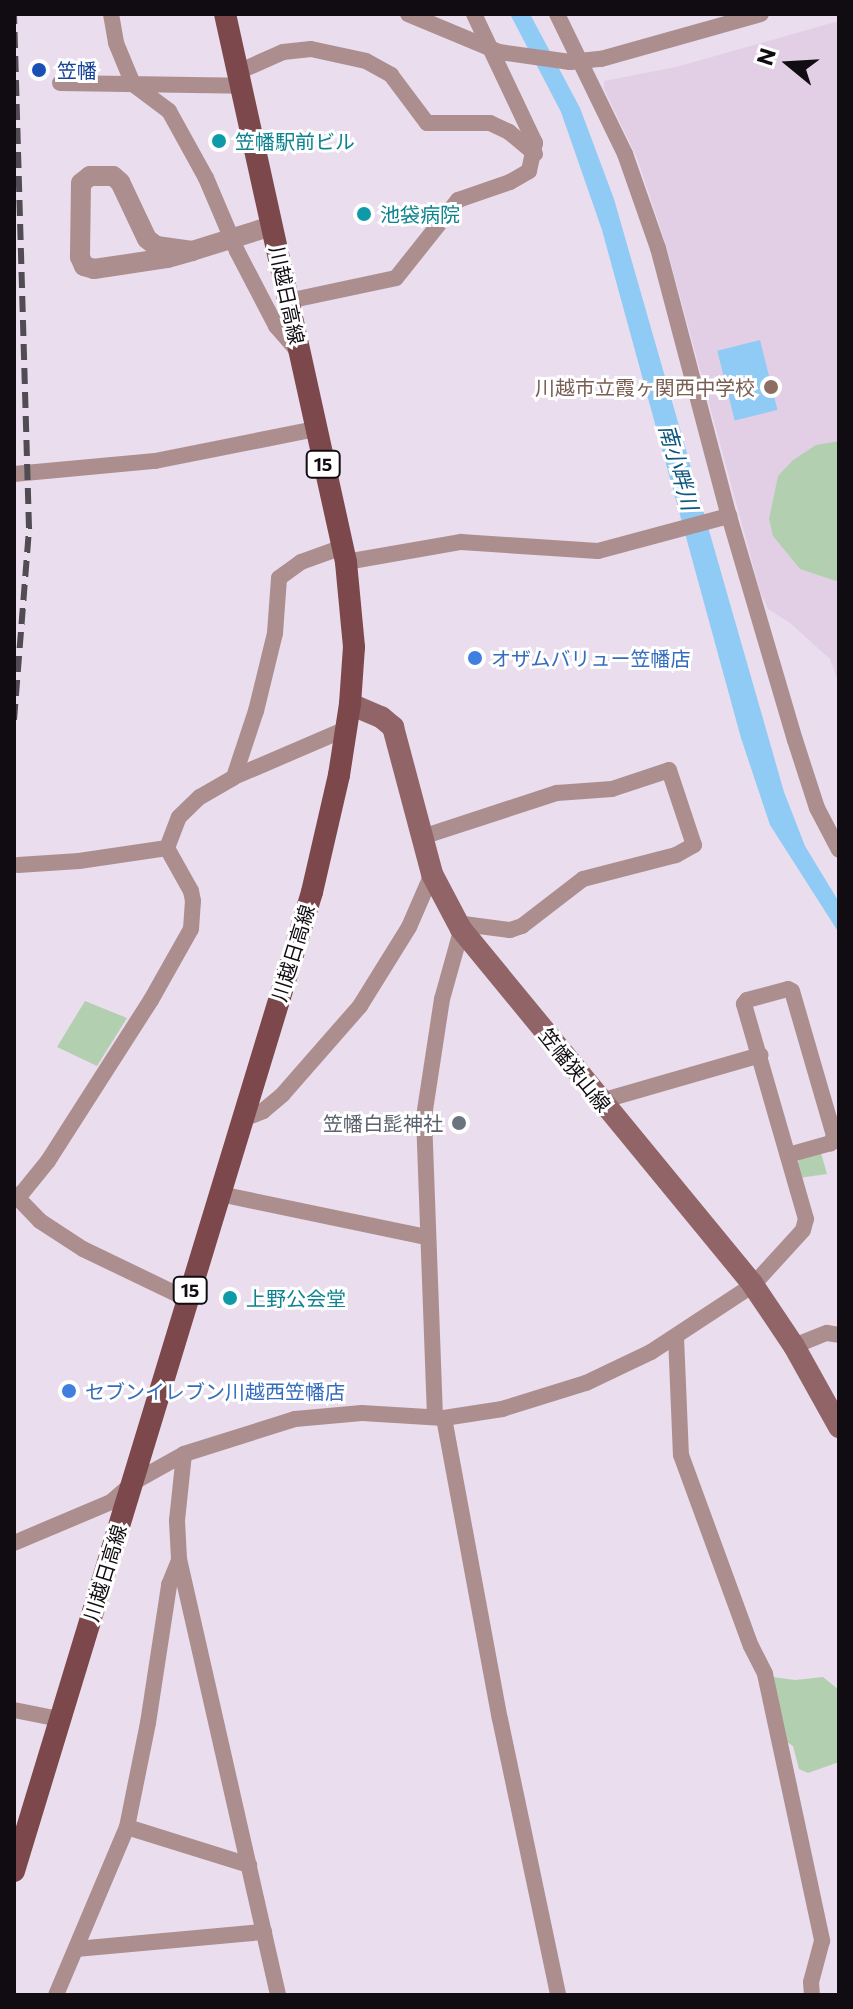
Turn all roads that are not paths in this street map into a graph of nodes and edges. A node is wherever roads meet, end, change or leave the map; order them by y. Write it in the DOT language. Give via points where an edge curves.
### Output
graph roads {
  1 [pos="111,14"];
  2 [pos="225,14"];
  3 [pos="408,14"];
  4 [pos="474,14"];
  5 [pos="557,14"];
  6 [pos="761,14"];
  7 [pos="495,50"];
  8 [pos="576,62"];
  9 [pos="240,79"];
  10 [pos="60,83"];
  11 [pos="133,84"];
  12 [pos="535,154"];
  13 [pos="272,226"];
  14 [pos="231,239"];
  15 [pos="192,251"];
  16 [pos="288,301"];
  17 [pos="299,352"];
  18 [pos="315,429"];
  19 [pos="14,474"];
  20 [pos="725,517"];
  21 [pos="344,554"];
  22 [pos="350,704"];
  23 [pos="346,729"];
  24 [pos="234,777"];
  25 [pos="422,837"];
  26 [pos="167,848"];
  27 [pos="839,850"];
  28 [pos="18,865"];
  29 [pos="432,874"];
  30 [pos="461,929"];
  31 [pos="760,1055"];
  32 [pos="601,1101"];
  33 [pos="241,1120"];
  34 [pos="788,1155"];
  35 [pos="220,1194"];
  36 [pos="16,1196"];
  37 [pos="426,1237"];
  38 [pos="753,1285"];
  39 [pos="187,1299"];
  40 [pos="839,1335"];
  41 [pos="676,1337"];
  42 [pos="794,1346"];
  43 [pos="440,1418"];
  44 [pos="839,1427"];
  45 [pos="184,1454"];
  46 [pos="134,1482"];
  47 [pos="15,1547"];
  48 [pos="179,1559"];
  49 [pos="14,1710"];
  50 [pos="59,1719"];
  51 [pos="127,1827"];
  52 [pos="249,1865"];
  53 [pos="14,1871"];
  54 [pos="264,1932"];
  55 [pos="76,1949"];
  56 [pos="56,1995"];
  57 [pos="278,1995"];
  58 [pos="558,1995"];
  59 [pos="812,1995"];
  1 -- 11 [label="street"];
  2 -- 9 [label="main road, 川越日高線 / 15"];
  3 -- 7 [label="street"];
  4 -- 7 [label="street"];
  5 -- 8 [label="street"];
  6 -- 8 [label="street"];
  7 -- 8 [label="street"];
  7 -- 12 [label="street"];
  8 -- 20 [label="street" via="625,154 658,248"];
  9 -- 11 [label="street"];
  9 -- 12 [label="street" via="283,52 311,49 366,61 391,75 427,123 490,123"];
  9 -- 13 [label="main road, 川越日高線 / 15"];
  10 -- 11 [label="street"];
  11 -- 14 [label="street" via="169,111 206,178"];
  12 -- 16 [label="street" via="529,171 458,200 396,278"];
  13 -- 14 [label="street"];
  13 -- 16 [label="main road, 川越日高線 / 15"];
  14 -- 15 [label="street"];
  14 -- 17 [label="street" via="276,326"];
  15 -- 15 [label="street" via="101,269 84,266 81,183 90,176 113,176 147,239 156,246"];
  16 -- 17 [label="main road, 川越日高線 / 15"];
  17 -- 18 [label="main road, 川越日高線 / 15"];
  18 -- 19 [label="street" via="144,463"];
  18 -- 21 [label="main road, 川越日高線 / 15"];
  20 -- 21 [label="street" via="598,551 461,542"];
  20 -- 27 [label="street" via="817,808"];
  21 -- 22 [label="main road, 川越日高線 / 15" via="354,647"];
  21 -- 24 [label="street" via="301,562 279,578 275,633"];
  22 -- 23 [label="main road, 川越日高線 / 15"];
  22 -- 25 [label="main road, 笠幡狭山線" via="393,727"];
  23 -- 24 [label="street"];
  23 -- 33 [label="main road, 川越日高線 / 15" via="312,892"];
  24 -- 26 [label="street" via="179,817"];
  25 -- 29 [label="main road, 笠幡狭山線"];
  25 -- 30 [label="street" via="557,793 612,789 669,770 693,847 583,879 522,926 510,930 472,923"];
  26 -- 28 [label="street"];
  26 -- 36 [label="street" via="191,891 191,929 48,1161"];
  29 -- 30 [label="main road, 笠幡狭山線"];
  29 -- 33 [label="street" via="409,927 360,1006 283,1094"];
  30 -- 32 [label="main road, 笠幡狭山線"];
  30 -- 37 [label="street" via="442,999 424,1117"];
  31 -- 32 [label="street"];
  31 -- 34 [label="street"];
  31 -- 34 [label="street" via="744,1004 788,989 834,1136 831,1143"];
  32 -- 38 [label="main road, 笠幡狭山線"];
  33 -- 35 [label="main road, 川越日高線 / 15"];
  34 -- 38 [label="street" via="806,1219 803,1230"];
  35 -- 37 [label="street"];
  35 -- 39 [label="main road, 川越日高線 / 15"];
  36 -- 39 [label="street" via="40,1221 83,1249"];
  37 -- 43 [label="street"];
  38 -- 41 [label="street"];
  38 -- 42 [label="main road, 笠幡狭山線"];
  39 -- 46 [label="main road, 川越日高線 / 15"];
  40 -- 42 [label="street" via="827,1333"];
  41 -- 43 [label="street" via="586,1383 502,1409"];
  41 -- 59 [label="street" via="681,1455 765,1674 822,1941"];
  42 -- 44 [label="main road, 笠幡狭山線"];
  43 -- 45 [label="street" via="362,1413 295,1419"];
  43 -- 58 [label="street"];
  45 -- 46 [label="street"];
  45 -- 48 [label="street"];
  46 -- 47 [label="street" via="111,1502"];
  46 -- 50 [label="main road, 川越日高線 / 15"];
  48 -- 51 [label="street" via="169,1585"];
  48 -- 52 [label="street"];
  49 -- 50 [label="street"];
  50 -- 53 [label="main road, 川越日高線 / 15"];
  51 -- 52 [label="street"];
  51 -- 55 [label="street"];
  52 -- 54 [label="street"];
  54 -- 55 [label="street"];
  54 -- 57 [label="street"];
  55 -- 56 [label="street"];
}
